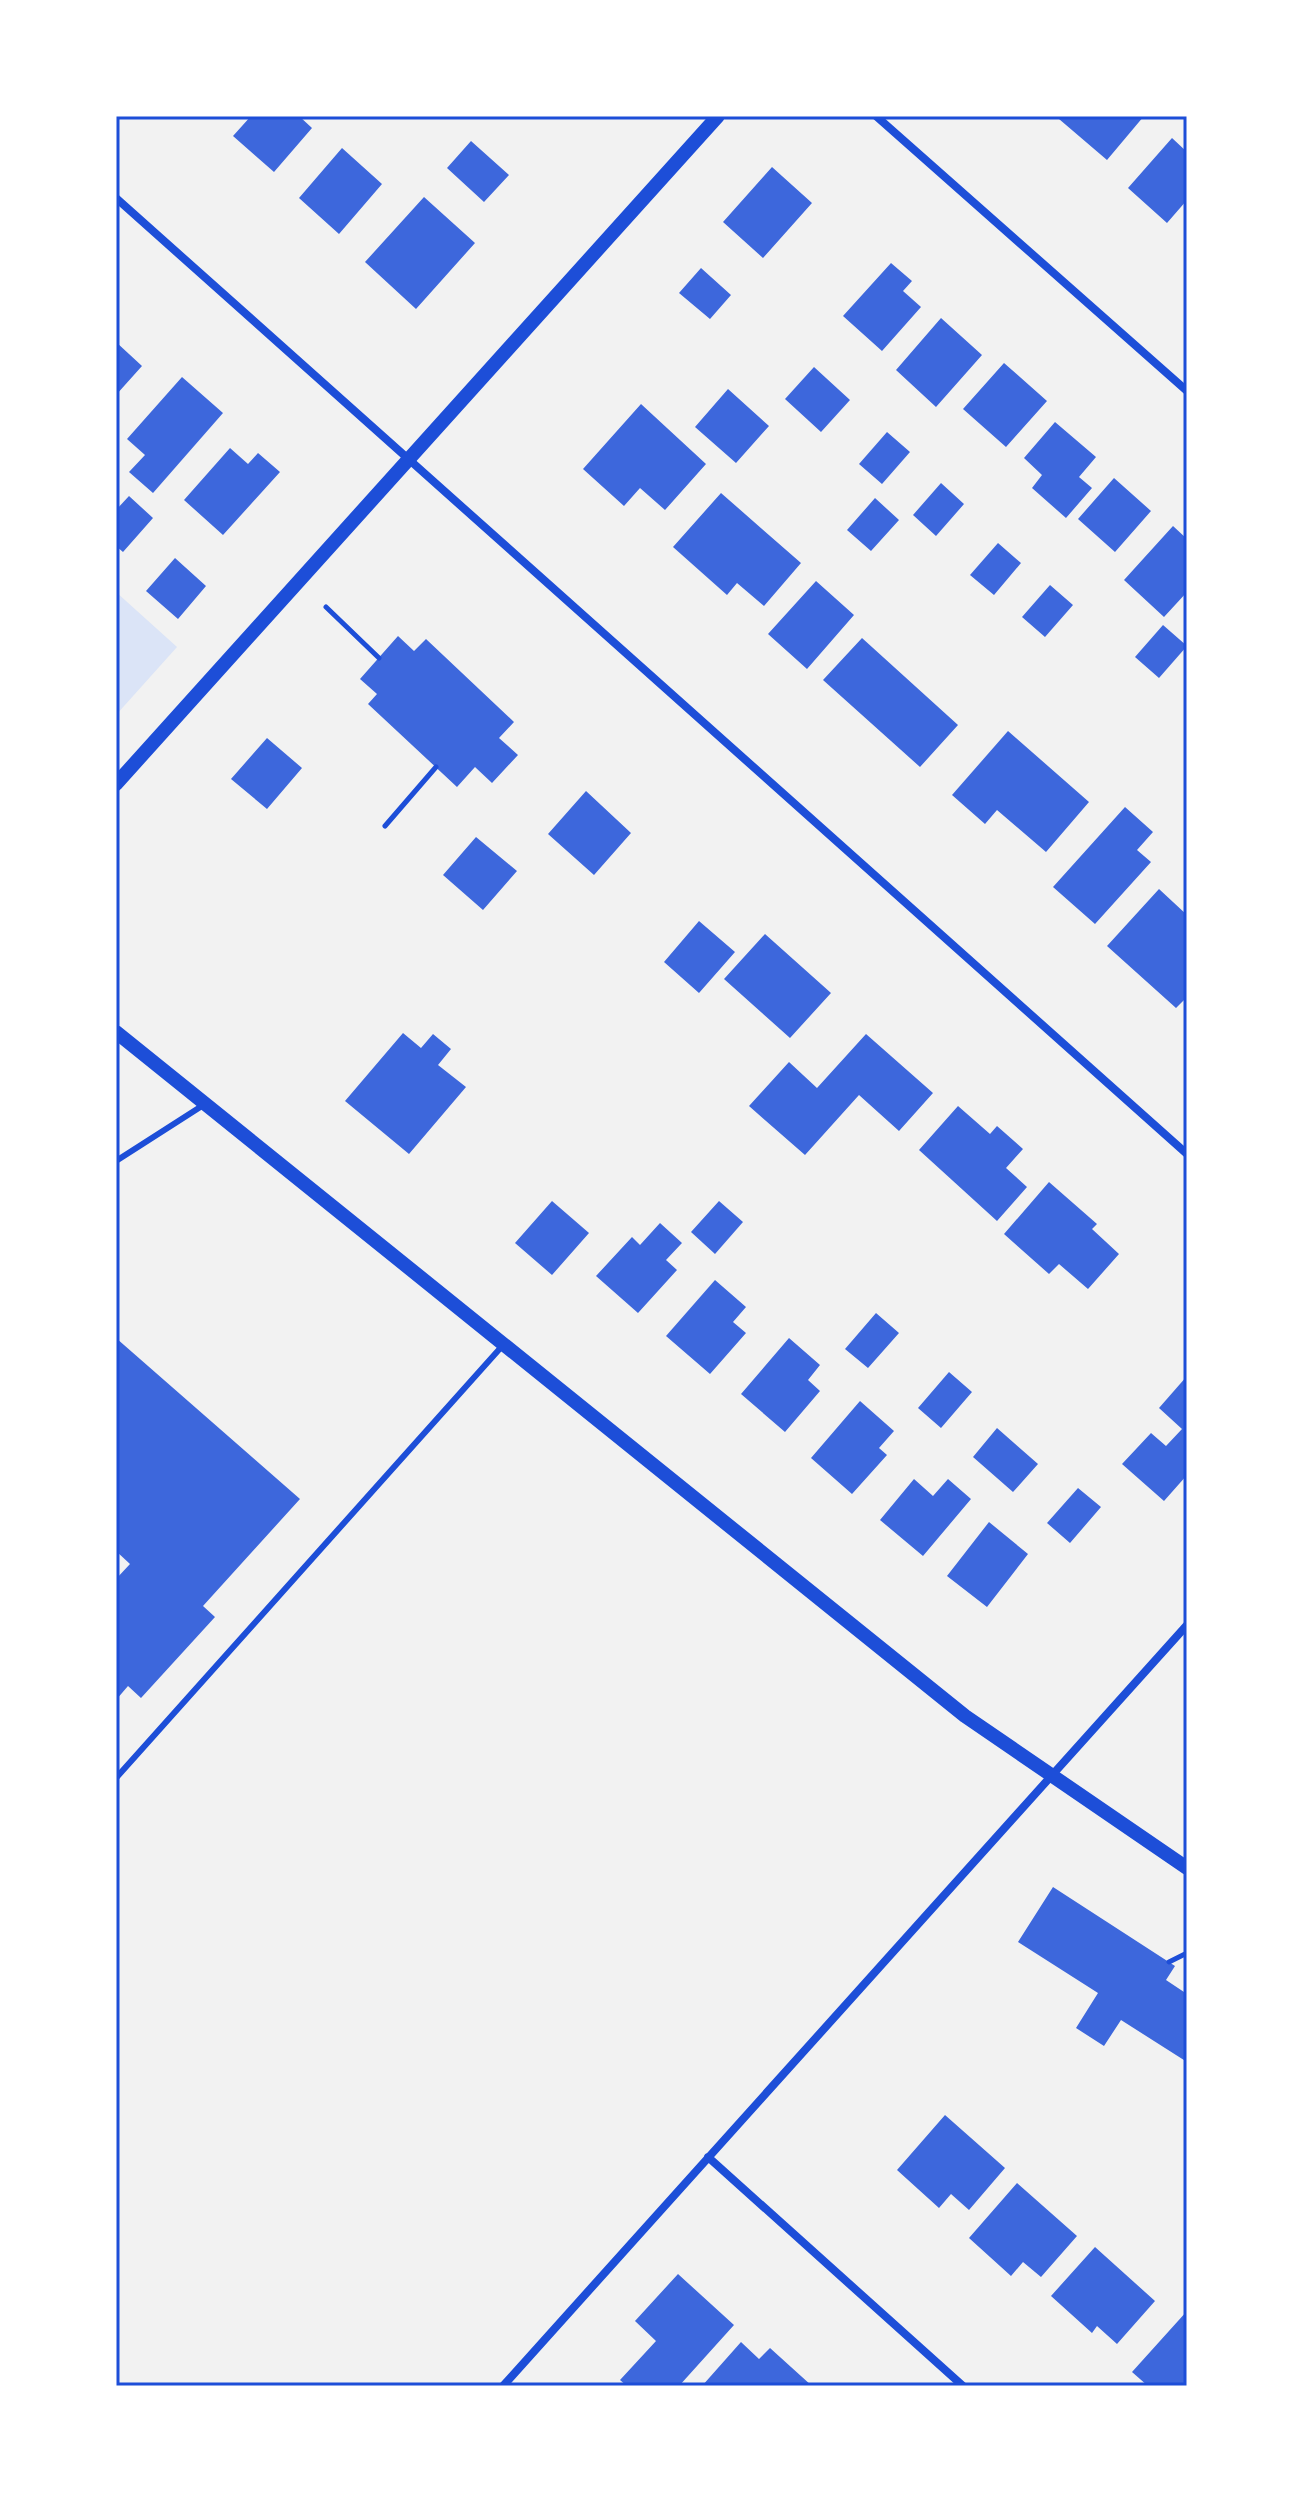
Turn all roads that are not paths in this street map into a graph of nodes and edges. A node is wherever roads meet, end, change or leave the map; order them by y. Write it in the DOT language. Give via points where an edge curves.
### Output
graph roads {
  1 [pos="718,116"];
  2 [pos="876,116"];
  3 [pos="116,198"];
  4 [pos="1187,391"];
  5 [pos="408,460"];
  6 [pos="116,784"];
  7 [pos="116,1032"];
  8 [pos="205,1104"];
  9 [pos="1187,1154"];
  10 [pos="116,1161"];
  11 [pos="504,1344"];
  12 [pos="1187,1625"];
  13 [pos="1049,1775"];
  14 [pos="116,1778"];
  15 [pos="1187,1868"];
  16 [pos="708,2157"];
  17 [pos="503,2386"];
  18 [pos="963,2386"];
  1 -- 5 [label="street"];
  2 -- 4 [label="street"];
  3 -- 5 [label="street"];
  5 -- 6 [label="street"];
  5 -- 9 [label="street"];
  7 -- 8 [label="street"];
  8 -- 10 [label="lane"];
  8 -- 11 [label="street"];
  11 -- 13 [label="street" via="965,1716"];
  11 -- 14 [label="lane"];
  12 -- 13 [label="street"];
  13 -- 15 [label="street"];
  13 -- 16 [label="street"];
  16 -- 17 [label="street"];
  16 -- 18 [label="street"];
}
